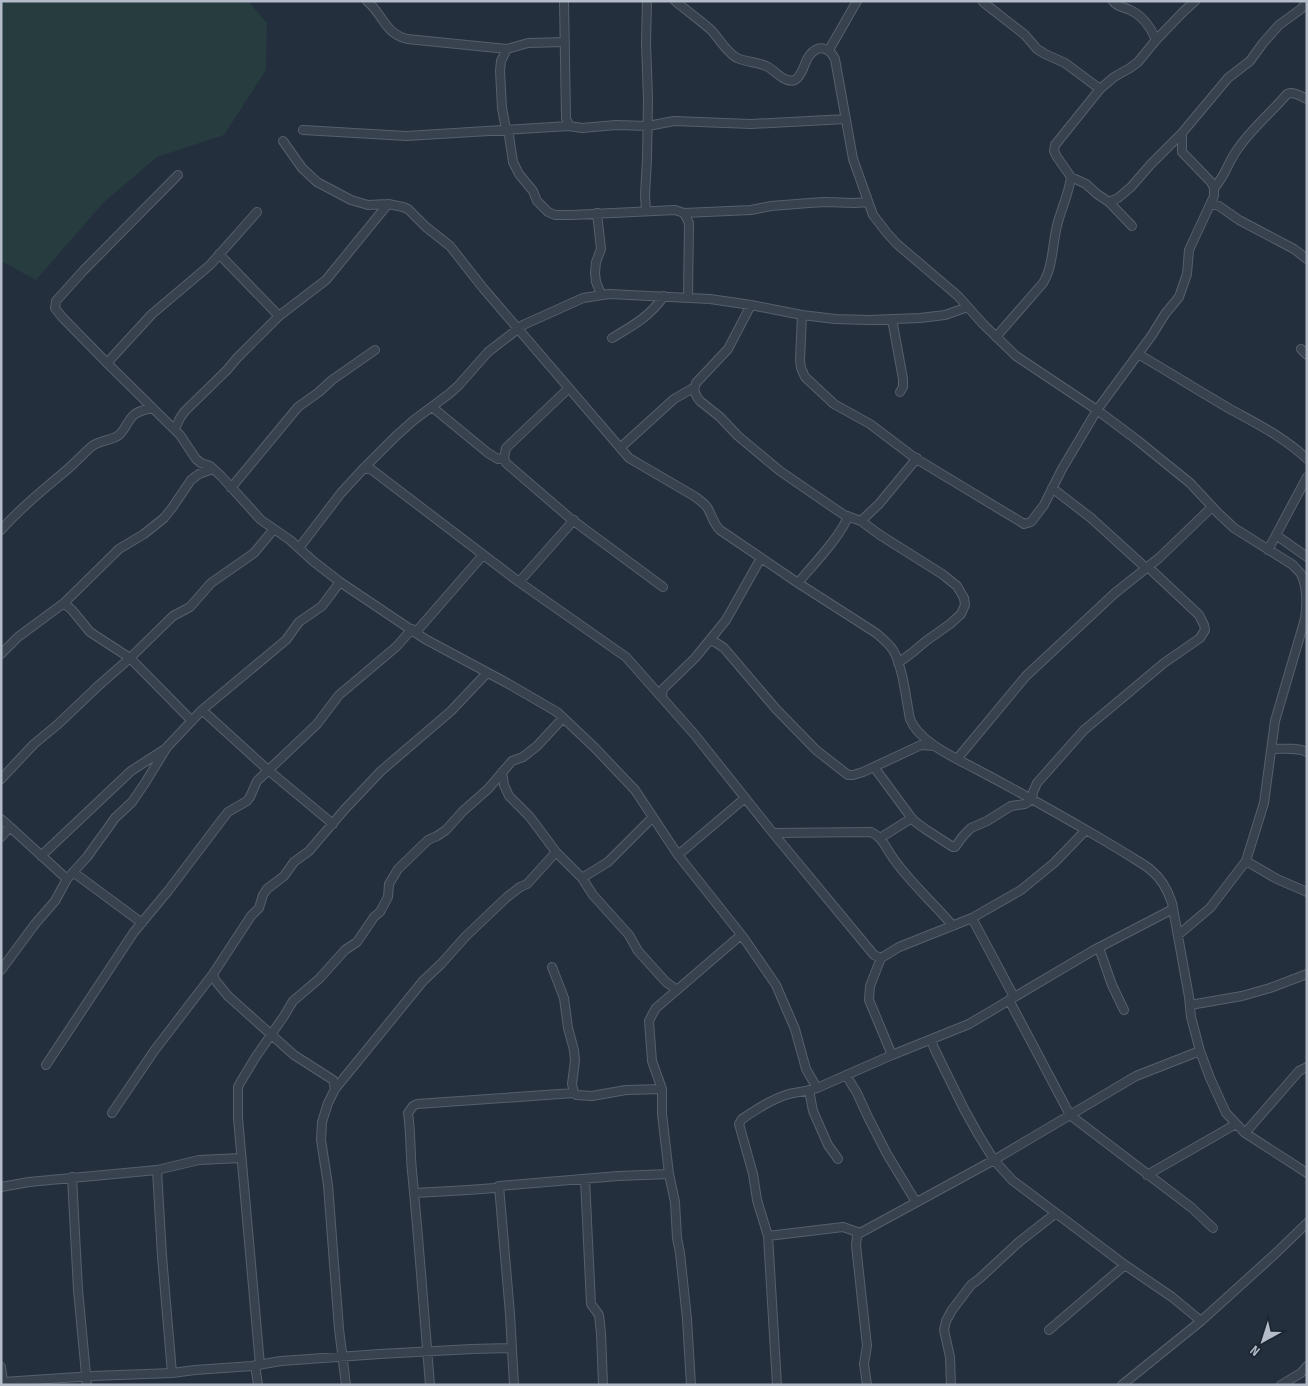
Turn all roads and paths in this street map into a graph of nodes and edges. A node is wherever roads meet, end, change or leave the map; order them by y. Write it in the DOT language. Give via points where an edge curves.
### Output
graph roads {
  1 [pos="367,1"];
  2 [pos="564,1"];
  3 [pos="647,1"];
  4 [pos="675,1"];
  5 [pos="857,1"];
  6 [pos="1113,1"];
  7 [pos="1195,1"];
  8 [pos="983,2"];
  9 [pos="1307,2"];
  10 [pos="1156,40"];
  11 [pos="565,42"];
  12 [pos="507,49"];
  13 [pos="830,50"];
  14 [pos="1100,89"];
  15 [pos="1307,99"];
  16 [pos="846,119"];
  17 [pos="569,126"];
  18 [pos="648,126"];
  19 [pos="507,129"];
  20 [pos="303,130"];
  21 [pos="1182,133"];
  22 [pos="284,141"];
  23 [pos="1168,148"];
  24 [pos="1182,152"];
  25 [pos="178,175"];
  26 [pos="1071,177"];
  27 [pos="1214,188"];
  28 [pos="868,202"];
  29 [pos="1109,202"];
  30 [pos="1215,202"];
  31 [pos="388,204"];
  32 [pos="646,211"];
  33 [pos="257,212"];
  34 [pos="684,213"];
  35 [pos="597,214"];
  36 [pos="1132,226"];
  37 [pos="219,254"];
  38 [pos="1307,260"];
  39 [pos="601,294"];
  40 [pos="664,296"];
  41 [pos="688,298"];
  42 [pos="751,305"];
  43 [pos="968,307"];
  44 [pos="802,315"];
  45 [pos="279,316"];
  46 [pos="892,319"];
  47 [pos="518,328"];
  48 [pos="996,337"];
  49 [pos="612,338"];
  50 [pos="374,350"];
  51 [pos="1138,354"];
  52 [pos="106,363"];
  53 [pos="695,386"];
  54 [pos="569,388"];
  55 [pos="900,392"];
  56 [pos="432,407"];
  57 [pos="153,408"];
  58 [pos="1096,410"];
  59 [pos="175,429"];
  60 [pos="620,448"];
  61 [pos="504,458"];
  62 [pos="917,458"];
  63 [pos="1307,459"];
  64 [pos="369,467"];
  65 [pos="213,469"];
  66 [pos="1307,477"];
  67 [pos="231,488"];
  68 [pos="1052,488"];
  69 [pos="1212,507"];
  70 [pos="848,516"];
  71 [pos="574,520"];
  72 [pos="861,521"];
  73 [pos="1,530"];
  74 [pos="274,530"];
  75 [pos="1276,535"];
  76 [pos="299,548"];
  77 [pos="1268,550"];
  78 [pos="1300,553"];
  79 [pos="483,555"];
  80 [pos="761,558"];
  81 [pos="1307,558"];
  82 [pos="1147,568"];
  83 [pos="1302,571"];
  84 [pos="340,582"];
  85 [pos="519,582"];
  86 [pos="798,583"];
  87 [pos="663,587"];
  88 [pos="64,603"];
  89 [pos="413,631"];
  90 [pos="710,640"];
  91 [pos="1,654"];
  92 [pos="130,658"];
  93 [pos="898,662"];
  94 [pos="487,673"];
  95 [pos="660,691"];
  96 [pos="202,710"];
  97 [pos="563,718"];
  98 [pos="192,721"];
  99 [pos="923,742"];
  100 [pos="167,747"];
  101 [pos="1272,749"];
  102 [pos="1307,752"];
  103 [pos="957,758"];
  104 [pos="874,767"];
  105 [pos="268,770"];
  106 [pos="502,772"];
  107 [pos="1,779"];
  108 [pos="745,798"];
  109 [pos="1032,799"];
  110 [pos="653,817"];
  111 [pos="912,818"];
  112 [pos="1,819"];
  113 [pos="333,824"];
  114 [pos="10,827"];
  115 [pos="1086,830"];
  116 [pos="773,833"];
  117 [pos="1,837"];
  118 [pos="880,838"];
  119 [pos="556,852"];
  120 [pos="678,855"];
  121 [pos="40,856"];
  122 [pos="1246,861"];
  123 [pos="73,872"];
  124 [pos="582,878"];
  125 [pos="67,879"];
  126 [pos="1307,892"];
  127 [pos="1173,909"];
  128 [pos="972,918"];
  129 [pos="142,923"];
  130 [pos="953,926"];
  131 [pos="741,935"];
  132 [pos="1178,935"];
  133 [pos="1099,948"];
  134 [pos="880,958"];
  135 [pos="552,967"];
  136 [pos="1,970"];
  137 [pos="213,974"];
  138 [pos="1307,974"];
  139 [pos="677,990"];
  140 [pos="1011,999"];
  141 [pos="1190,1005"];
  142 [pos="1124,1010"];
  143 [pos="272,1034"];
  144 [pos="930,1040"];
  145 [pos="1200,1051"];
  146 [pos="892,1055"];
  147 [pos="46,1065"];
  148 [pos="1307,1067"];
  149 [pos="846,1075"];
  150 [pos="335,1089"];
  151 [pos="662,1089"];
  152 [pos="813,1089"];
  153 [pos="574,1093"];
  154 [pos="112,1112"];
  155 [pos="1070,1115"];
  156 [pos="1236,1124"];
  157 [pos="1245,1133"];
  158 [pos="242,1158"];
  159 [pos="838,1159"];
  160 [pos="994,1160"];
  161 [pos="157,1170"];
  162 [pos="1307,1173"];
  163 [pos="669,1174"];
  164 [pos="1147,1175"];
  165 [pos="72,1177"];
  166 [pos="585,1179"];
  167 [pos="499,1186"];
  168 [pos="1,1187"];
  169 [pos="415,1193"];
  170 [pos="916,1202"];
  171 [pos="1056,1213"];
  172 [pos="1307,1223"];
  173 [pos="1213,1228"];
  174 [pos="860,1233"];
  175 [pos="768,1236"];
  176 [pos="1125,1265"];
  177 [pos="1201,1321"];
  178 [pos="1049,1330"];
  179 [pos="511,1348"];
  180 [pos="427,1352"];
  181 [pos="343,1356"];
  182 [pos="258,1365"];
  183 [pos="1,1367"];
  184 [pos="172,1373"];
  185 [pos="1305,1373"];
  186 [pos="86,1376"];
  187 [pos="2,1383"];
  188 [pos="87,1385"];
  189 [pos="258,1385"];
  190 [pos="346,1385"];
  191 [pos="430,1385"];
  192 [pos="514,1385"];
  193 [pos="603,1385"];
  194 [pos="691,1385"];
  195 [pos="777,1385"];
  196 [pos="867,1385"];
  197 [pos="951,1385"];
  198 [pos="1122,1385"];
  199 [pos="1281,1385"];
  1 -- 12 [label="street" via="386,25 401,37"];
  2 -- 11 [label="street"];
  3 -- 18 [label="street"];
  4 -- 13 [label="street" via="712,31 736,58 768,66 790,81 802,73 813,52 824,48"];
  5 -- 13 [label="street"];
  6 -- 10 [label="street" via="1145,21"];
  7 -- 10 [label="street"];
  8 -- 14 [label="street" via="1025,35 1037,50 1065,63"];
  9 -- 21 [label="street" via="1279,25 1250,61 1228,78"];
  10 -- 14 [label="street" via="1134,65"];
  11 -- 12 [label="street" via="528,43"];
  11 -- 17 [label="street" via="566,118"];
  12 -- 19 [label="street" via="500,71"];
  13 -- 16 [label="street" via="835,60"];
  14 -- 26 [label="street" via="1055,145 1057,157"];
  15 -- 27 [label="street" via="1292,92 1288,94 1236,151"];
  16 -- 18 [label="street" via="751,124 674,121"];
  16 -- 28 [label="street" via="853,160"];
  17 -- 18 [label="street"];
  17 -- 19 [label="street"];
  18 -- 32 [label="street"];
  19 -- 20 [label="street" via="406,136"];
  19 -- 35 [label="street" via="513,162 543,208 555,215"];
  21 -- 23 [label="street"];
  21 -- 24 [label="street"];
  22 -- 31 [label="street" via="302,168 317,182 350,200 368,205"];
  23 -- 24 [label="street"];
  23 -- 29 [label="street" via="1131,187"];
  24 -- 27 [label="street"];
  25 -- 52 [label="street" via="56,301 55,308 62,317"];
  26 -- 29 [label="street"];
  26 -- 48 [label="street" via="1047,275"];
  27 -- 30 [label="street"];
  28 -- 34 [label="street" via="809,202 751,210"];
  28 -- 43 [label="street" via="886,233"];
  29 -- 36 [label="street"];
  30 -- 38 [label="street"];
  30 -- 51 [label="street" via="1190,245 1187,274 1179,297"];
  31 -- 45 [label="street" via="326,280"];
  31 -- 47 [label="street" via="408,209 450,246"];
  32 -- 34 [label="street" via="675,210"];
  32 -- 35 [label="street"];
  33 -- 37 [label="street"];
  34 -- 41 [label="street" via="689,223"];
  35 -- 39 [label="street" via="601,249 595,273"];
  37 -- 45 [label="street"];
  37 -- 52 [label="street" via="152,314"];
  39 -- 40 [label="street"];
  39 -- 47 [label="street" via="575,301"];
  40 -- 41 [label="street"];
  40 -- 49 [label="street" via="643,320"];
  41 -- 42 [label="street"];
  42 -- 44 [label="street"];
  42 -- 53 [label="street" via="728,349"];
  43 -- 46 [label="street" via="945,315"];
  43 -- 48 [label="street"];
  44 -- 46 [label="street" via="835,320"];
  44 -- 62 [label="street" via="800,360 804,377 834,404 870,424"];
  45 -- 59 [label="street" via="185,411"];
  46 -- 55 [label="street" via="903,378"];
  47 -- 54 [label="street"];
  47 -- 56 [label="street" via="488,352 458,386"];
  48 -- 58 [label="street" via="1016,356"];
  50 -- 67 [label="street" via="298,407"];
  51 -- 58 [label="street"];
  51 -- 63 [label="street" via="1264,428"];
  52 -- 57 [label="street"];
  53 -- 60 [label="street" via="674,399"];
  53 -- 70 [label="street" via="696,397 738,436 780,471"];
  54 -- 60 [label="street"];
  54 -- 61 [label="street" via="506,448"];
  56 -- 61 [label="street" via="488,454"];
  56 -- 64 [label="street" via="396,436"];
  57 -- 59 [label="street"];
  57 -- 73 [label="street" via="134,414 118,436 92,446"];
  58 -- 68 [label="street"];
  58 -- 69 [label="street" via="1190,483"];
  59 -- 65 [label="street" via="192,455"];
  60 -- 80 [label="street" via="629,458 701,501 720,530"];
  61 -- 71 [label="street" via="511,469"];
  62 -- 68 [label="street" via="1024,524 1036,516"];
  62 -- 72 [label="street"];
  64 -- 76 [label="street" via="336,500"];
  64 -- 79 [label="street"];
  65 -- 67 [label="street"];
  65 -- 88 [label="street" via="191,480 164,518 119,549"];
  66 -- 75 [label="street"];
  67 -- 74 [label="street"];
  68 -- 82 [label="street"];
  69 -- 77 [label="street" via="1234,528"];
  69 -- 82 [label="street"];
  70 -- 72 [label="street"];
  70 -- 86 [label="street" via="833,541"];
  71 -- 85 [label="street"];
  71 -- 87 [label="street"];
  72 -- 93 [label="street" via="942,574 957,586 964,598 961,614 955,620"];
  74 -- 76 [label="street"];
  74 -- 92 [label="street" via="254,553 211,583 195,602 173,616"];
  75 -- 77 [label="street"];
  75 -- 78 [label="street"];
  76 -- 84 [label="street"];
  77 -- 83 [label="street"];
  78 -- 81 [label="street"];
  78 -- 83 [label="street"];
  79 -- 85 [label="street"];
  79 -- 89 [label="street"];
  80 -- 86 [label="street"];
  80 -- 90 [label="street" via="726,620"];
  82 -- 103 [label="street" via="1115,593 1026,676"];
  82 -- 109 [label="street" via="1199,615 1205,630 1200,638 1084,730 1037,783"];
  83 -- 101 [label="street" via="1307,603 1305,619 1276,721"];
  84 -- 89 [label="street"];
  84 -- 96 [label="street" via="322,606 299,622 286,640"];
  85 -- 95 [label="street" via="618,651"];
  86 -- 93 [label="street" via="876,634 893,650"];
  88 -- 91 [label="street" via="18,637"];
  88 -- 92 [label="street" via="90,632"];
  89 -- 94 [label="street"];
  89 -- 105 [label="street" via="339,695 317,724"];
  90 -- 95 [label="street"];
  90 -- 104 [label="street" via="724,648 776,709 816,750 844,772 853,775"];
  92 -- 98 [label="street"];
  92 -- 107 [label="street" via="34,744"];
  93 -- 99 [label="street" via="913,727"];
  94 -- 97 [label="street"];
  94 -- 113 [label="street" via="451,711 381,771"];
  95 -- 108 [label="street"];
  96 -- 98 [label="street"];
  96 -- 105 [label="street"];
  97 -- 106 [label="street" via="537,746 512,761"];
  97 -- 110 [label="street" via="635,790"];
  98 -- 100 [label="street"];
  99 -- 103 [label="street"];
  99 -- 104 [label="street"];
  100 -- 121 [label="street" via="131,771"];
  100 -- 123 [label="street" via="132,802"];
  101 -- 102 [label="street"];
  101 -- 122 [label="street" via="1264,803"];
  103 -- 109 [label="street"];
  104 -- 111 [label="street"];
  105 -- 113 [label="street"];
  105 -- 129 [label="street" via="257,781 247,801 228,812"];
  106 -- 119 [label="street" via="509,796 530,817"];
  106 -- 143 [label="street" via="446,830 428,840 398,870 380,912 362,936 293,1001"];
  108 -- 116 [label="street"];
  108 -- 120 [label="street"];
  109 -- 111 [label="street" via="972,828 955,847"];
  109 -- 115 [label="street"];
  110 -- 120 [label="street"];
  110 -- 124 [label="street" via="608,862"];
  111 -- 118 [label="street"];
  112 -- 114 [label="street"];
  113 -- 137 [label="street" via="284,876 267,889 259,908"];
  114 -- 117 [label="street"];
  114 -- 121 [label="street"];
  115 -- 127 [label="street" via="1151,870 1160,879"];
  115 -- 128 [label="street" via="1054,863 1021,890"];
  116 -- 118 [label="street" via="871,832"];
  116 -- 134 [label="street" via="874,955"];
  118 -- 130 [label="street" via="902,870"];
  119 -- 124 [label="street"];
  119 -- 150 [label="street" via="527,884 507,897 423,981"];
  120 -- 131 [label="street"];
  121 -- 125 [label="street"];
  122 -- 126 [label="street"];
  122 -- 132 [label="street" via="1210,908"];
  123 -- 125 [label="street"];
  123 -- 129 [label="street"];
  124 -- 139 [label="street" via="638,950"];
  125 -- 136 [label="street" via="56,901"];
  127 -- 132 [label="street"];
  127 -- 133 [label="street"];
  128 -- 130 [label="street"];
  128 -- 140 [label="street"];
  129 -- 147 [label="street"];
  130 -- 134 [label="street"];
  131 -- 139 [label="street"];
  131 -- 152 [label="street" via="776,986 795,1029"];
  132 -- 141 [label="street"];
  133 -- 140 [label="street"];
  133 -- 142 [label="street"];
  134 -- 146 [label="street" via="870,986 869,1000"];
  135 -- 153 [label="street" via="564,998 574,1050"];
  137 -- 143 [label="street" via="228,996"];
  137 -- 154 [label="street"];
  138 -- 141 [label="street" via="1252,993"];
  139 -- 151 [label="street" via="656,1008 649,1021 652,1061"];
  140 -- 144 [label="street" via="969,1024"];
  140 -- 155 [label="street"];
  141 -- 145 [label="street"];
  143 -- 150 [label="street" via="294,1055 333,1080"];
  143 -- 158 [label="street" via="238,1087"];
  144 -- 146 [label="street"];
  144 -- 160 [label="street"];
  145 -- 155 [label="street" via="1136,1076"];
  145 -- 156 [label="street" via="1226,1113"];
  146 -- 149 [label="street"];
  148 -- 157 [label="street" via="1299,1071"];
  149 -- 152 [label="street"];
  149 -- 170 [label="street"];
  150 -- 181 [label="street" via="322,1122 321,1140 329,1192"];
  151 -- 153 [label="street" via="626,1090 592,1096"];
  151 -- 163 [label="street"];
  152 -- 159 [label="street" via="813,1111"];
  152 -- 175 [label="street" via="770,1102 739,1124"];
  153 -- 169 [label="street" via="413,1106 408,1113"];
  155 -- 160 [label="street"];
  155 -- 164 [label="street"];
  156 -- 157 [label="street"];
  156 -- 164 [label="street"];
  157 -- 162 [label="street"];
  158 -- 161 [label="street" via="199,1160"];
  158 -- 182 [label="street"];
  160 -- 170 [label="street"];
  160 -- 171 [label="street" via="1012,1180"];
  161 -- 165 [label="street"];
  161 -- 184 [label="street"];
  163 -- 166 [label="street"];
  163 -- 194 [label="street" via="675,1202"];
  164 -- 173 [label="street"];
  165 -- 168 [label="street"];
  165 -- 186 [label="street"];
  166 -- 167 [label="street"];
  166 -- 193 [label="street" via="591,1304 600,1324"];
  167 -- 169 [label="street"];
  167 -- 179 [label="street"];
  169 -- 180 [label="street"];
  170 -- 174 [label="street"];
  171 -- 176 [label="street"];
  171 -- 197 [label="street" via="971,1285 952,1310 944,1330 950,1357"];
  172 -- 177 [label="street"];
  174 -- 175 [label="street" via="843,1227"];
  174 -- 196 [label="street" via="856,1245 867,1346 864,1364"];
  175 -- 195 [label="street"];
  176 -- 177 [label="street"];
  176 -- 178 [label="street"];
  177 -- 198 [label="street"];
  179 -- 180 [label="street"];
  179 -- 192 [label="street"];
  180 -- 181 [label="street"];
  180 -- 191 [label="street"];
  181 -- 182 [label="street"];
  181 -- 190 [label="street"];
  182 -- 184 [label="street"];
  182 -- 189 [label="street"];
  183 -- 187 [label="street"];
  184 -- 186 [label="street"];
  185 -- 199 [label="street"];
  186 -- 187 [label="street"];
  186 -- 188 [label="street"];
}
